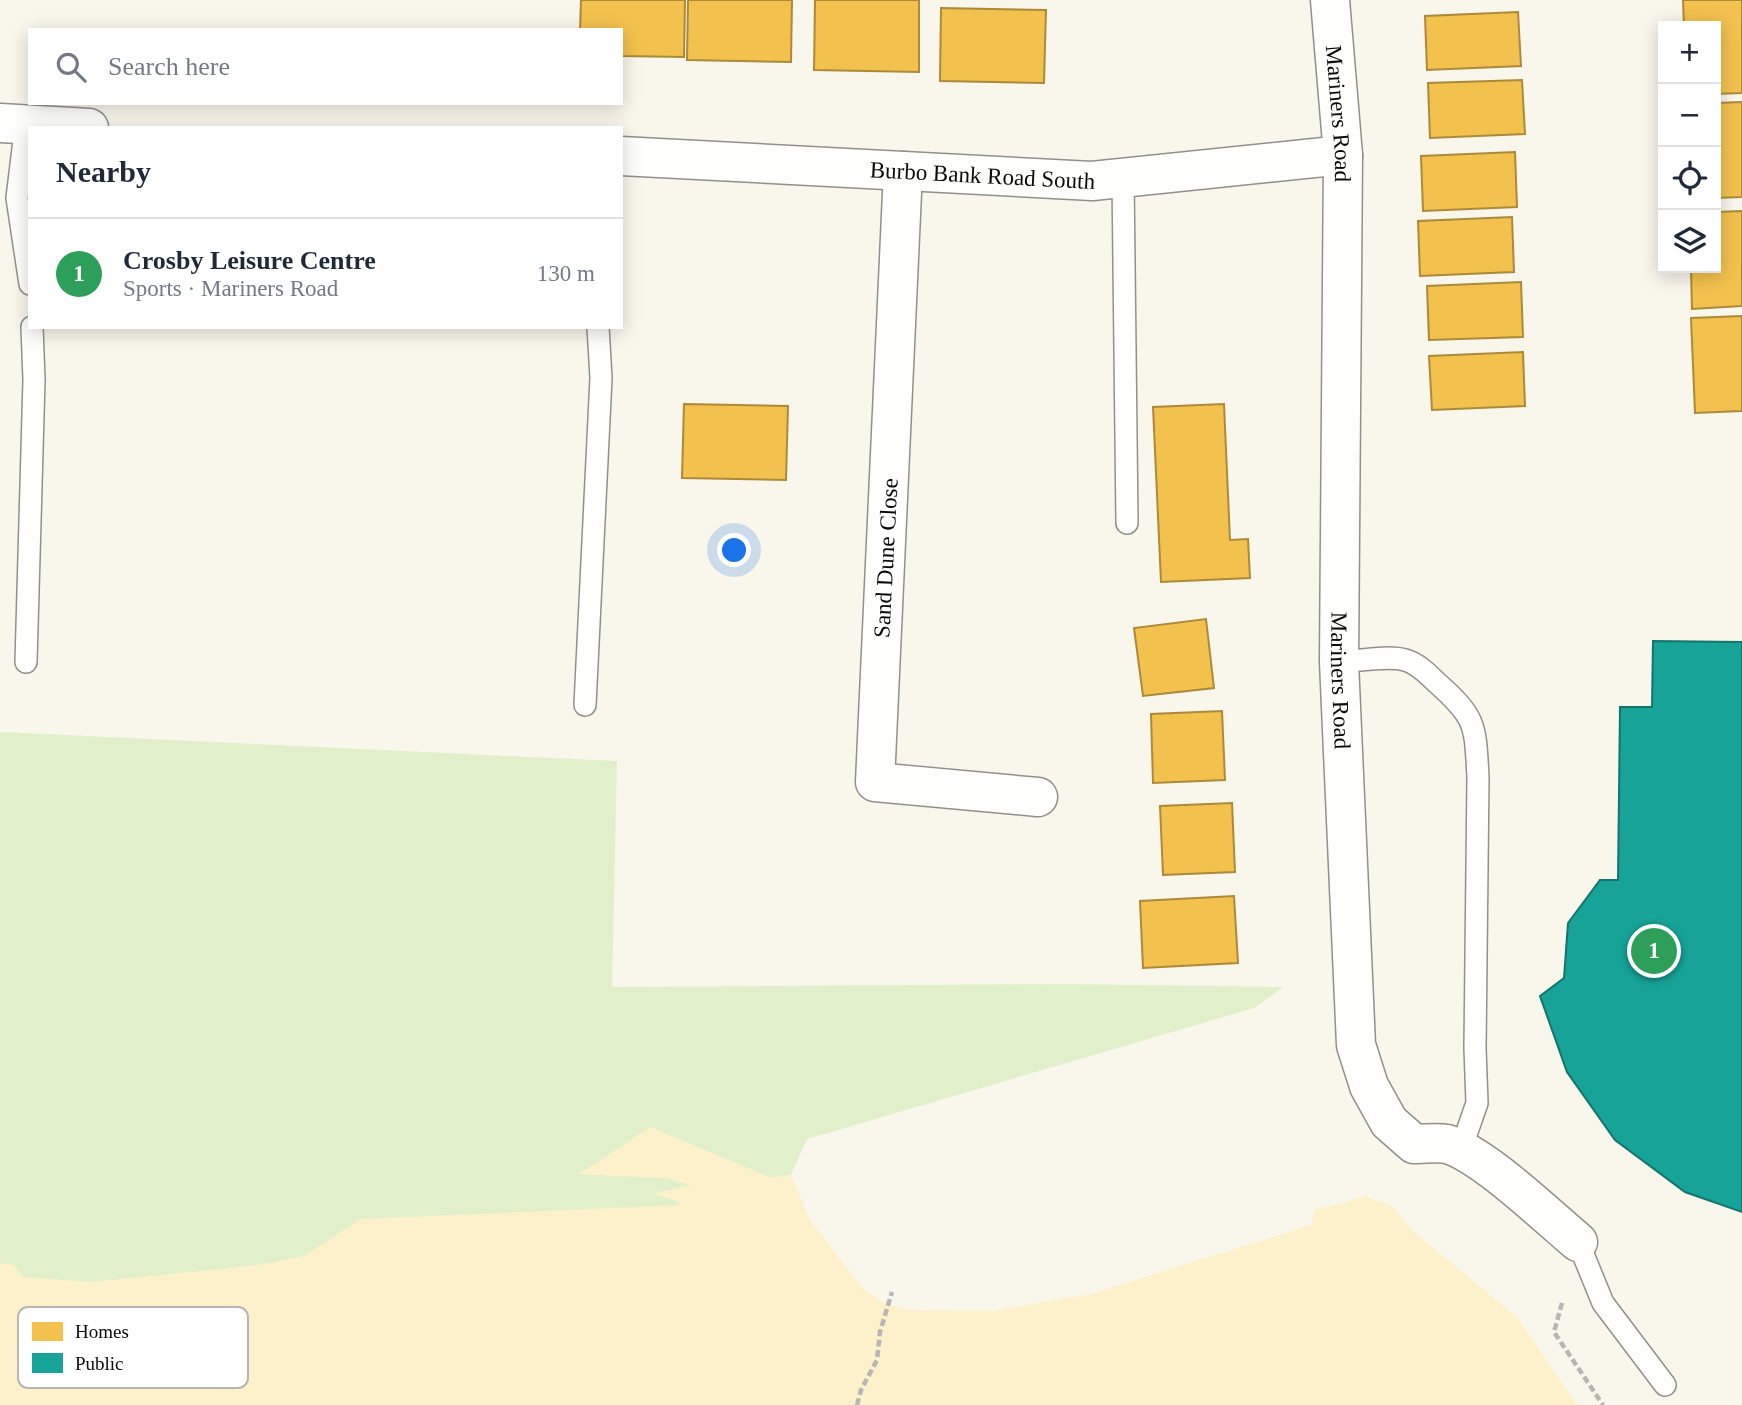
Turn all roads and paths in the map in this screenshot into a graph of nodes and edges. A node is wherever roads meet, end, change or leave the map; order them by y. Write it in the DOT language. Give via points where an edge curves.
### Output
graph roads {
  1 [pos="1330,0"];
  2 [pos="13,124"];
  3 [pos="51,126"];
  4 [pos="1343,155"];
  5 [pos="623,156"];
  6 [pos="903,171"];
  7 [pos="1123,177"];
  8 [pos="28,271"];
  9 [pos="32,329"];
  10 [pos="598,329"];
  11 [pos="1126,523"];
  12 [pos="26,662"];
  13 [pos="1339,662"];
  14 [pos="585,705"];
  15 [pos="1038,797"];
  16 [pos="1461,1149"];
  17 [pos="1578,1242"];
  18 [pos="892,1292"];
  19 [pos="1665,1385"];
  20 [pos="857,1405"];
  1 -- 4 [label="street, Mariners Road"];
  2 -- 3 [label="street"];
  2 -- 8 [label="lane" via="17,198"];
  4 -- 7 [label="street, Burbo Bank Road South"];
  4 -- 13 [label="street, Mariners Road"];
  5 -- 6 [label="street, Burbo Bank Road South"];
  6 -- 7 [label="street, Burbo Bank Road South" via="1092,181"];
  6 -- 15 [label="street, Sand Dune Close" via="875,782"];
  7 -- 11 [label="lane"];
  9 -- 12 [label="lane"];
  10 -- 14 [label="lane" via="601,378"];
  13 -- 16 [label="street, Mariners Road" via="1356,1045 1369,1086 1389,1122 1414,1144 1444,1143"];
  13 -- 16 [label="lane" via="1405,660 1455,698 1476,733 1477,1103"];
  16 -- 17 [label="street, Mariners Road"];
  17 -- 19 [label="lane" via="1603,1303"];
  18 -- 20 [label="path" via="877,1360"];
}
